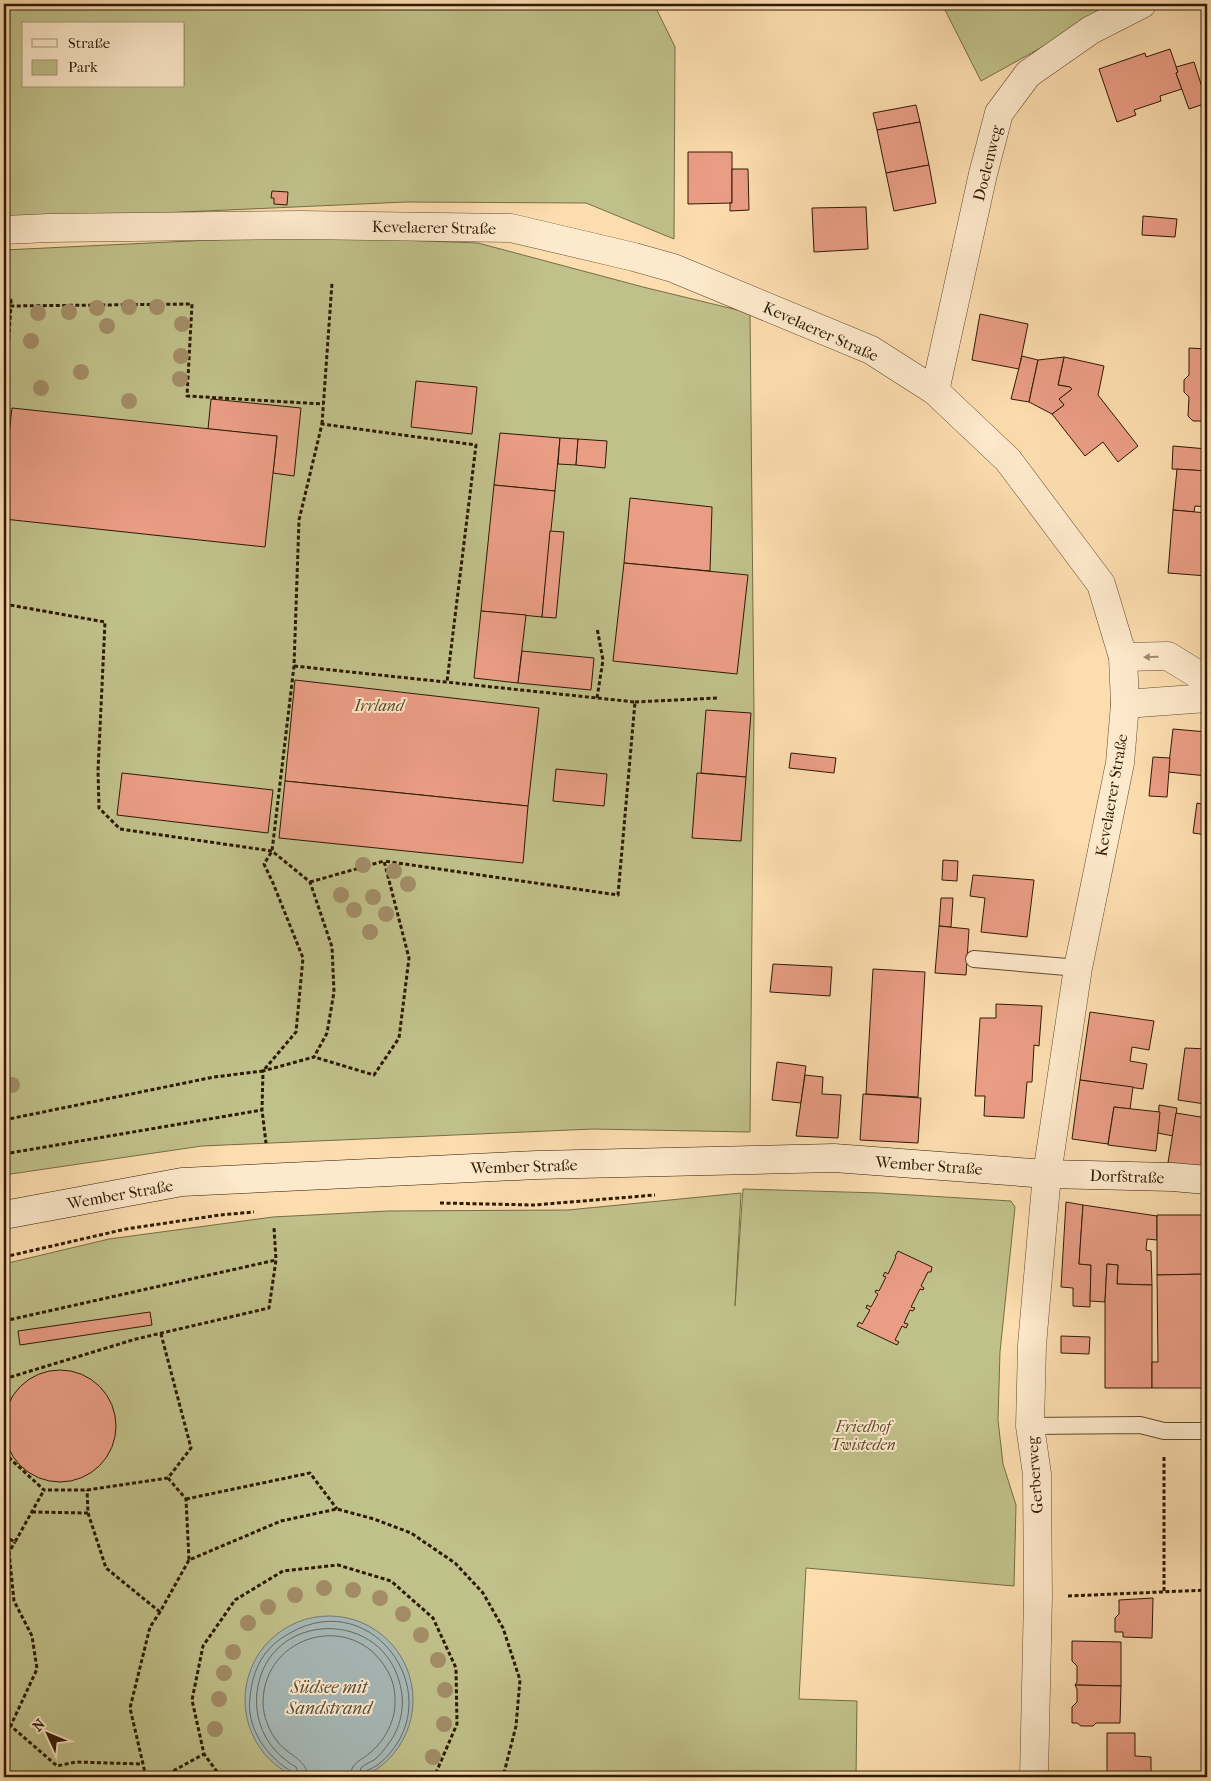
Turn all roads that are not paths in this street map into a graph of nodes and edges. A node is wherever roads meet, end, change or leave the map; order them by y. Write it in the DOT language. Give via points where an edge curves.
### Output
graph roads {
  1 [pos="1142,4"];
  2 [pos="4,230"];
  3 [pos="936,391"];
  4 [pos="1123,658"];
  5 [pos="1207,680"];
  6 [pos="1207,698"];
  7 [pos="1125,704"];
  8 [pos="974,959"];
  9 [pos="1078,968"];
  10 [pos="1047,1174"];
  11 [pos="1207,1180"];
  12 [pos="4,1215"];
  13 [pos="1030,1426"];
  14 [pos="1207,1431"];
  15 [pos="1034,1777"];
  1 -- 3 [label="street, Doelenweg" via="1091,30 1028,74 999,114"];
  2 -- 3 [label="street, Kevelaerer Straße" via="300,225 511,228 673,268 871,350"];
  3 -- 4 [label="street, Kevelaerer Straße" via="1008,460 1101,584"];
  5 -- 4 [label="street, one-way" via="1168,656"];
  4 -- 7 [label="street, Kevelaerer Straße"];
  6 -- 7 [label="street"];
  7 -- 9 [label="street, Kevelaerer Straße" via="1120,763"];
  8 -- 9 [label="lane"];
  9 -- 10 [label="street, Kevelaerer Straße"];
  10 -- 11 [label="street, Dorfstraße"];
  10 -- 12 [label="street, Wember Straße" via="834,1158 537,1165 182,1182"];
  10 -- 13 [label="street, Gerberweg" via="1032,1345"];
  13 -- 14 [label="lane" via="1140,1425 1164,1431"];
  13 -- 15 [label="street, Gerberweg" via="1037,1474"];
}
